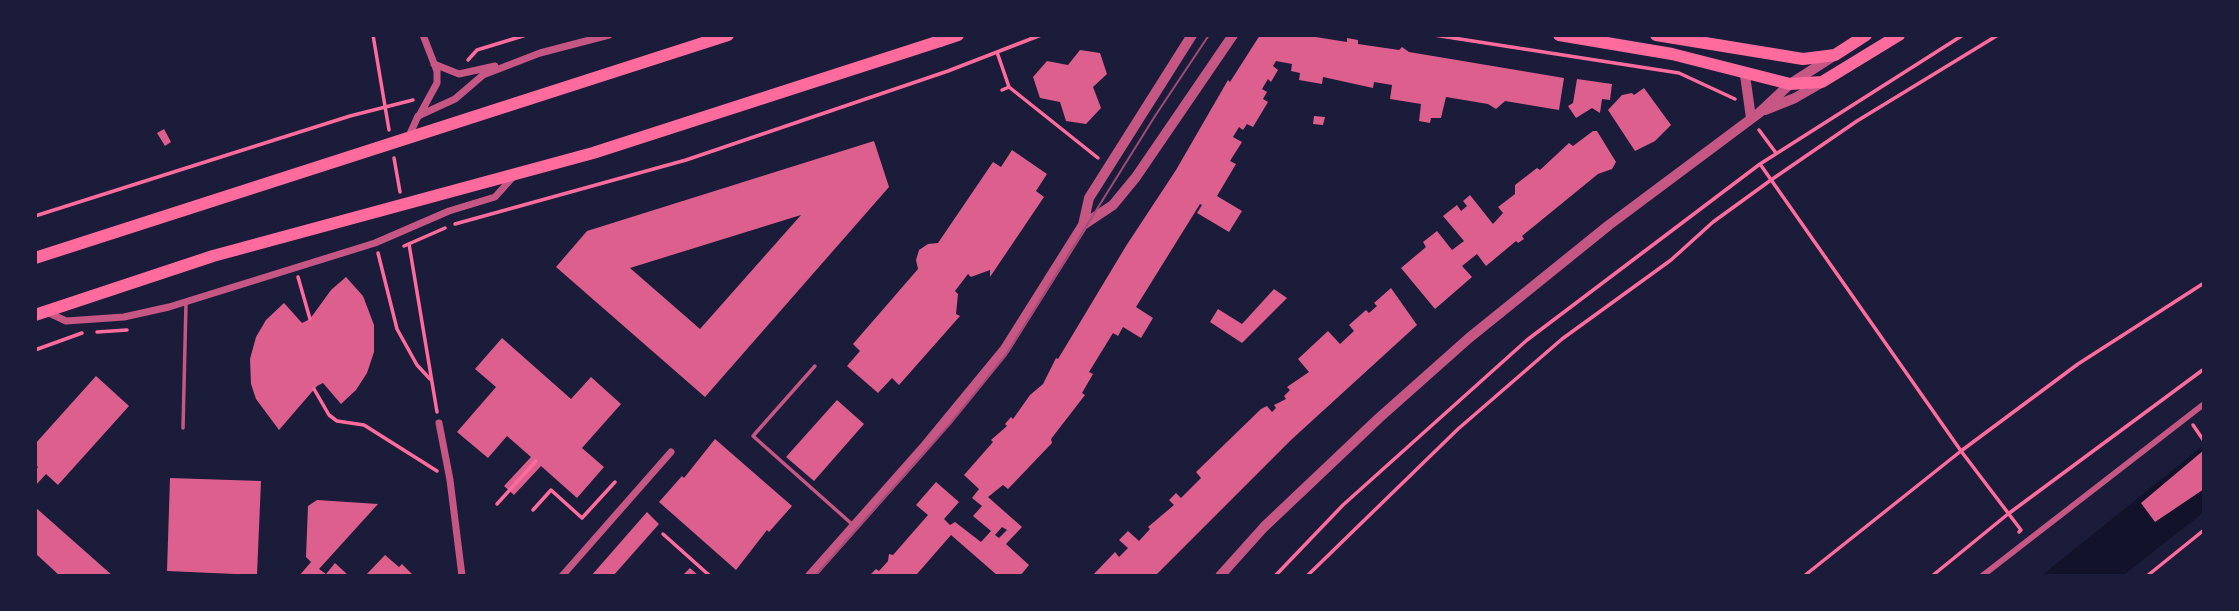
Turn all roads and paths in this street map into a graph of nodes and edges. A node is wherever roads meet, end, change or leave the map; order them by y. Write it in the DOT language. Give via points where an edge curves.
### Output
graph roads {
  1 [pos="423,35"];
  2 [pos="526,35"];
  3 [pos="609,35"];
  4 [pos="728,35"];
  5 [pos="958,35"];
  6 [pos="1041,35"];
  7 [pos="1192,35"];
  8 [pos="1233,35"];
  9 [pos="1434,35"];
  10 [pos="1559,35"];
  11 [pos="1656,35"];
  12 [pos="1866,35"];
  13 [pos="1899,35"];
  14 [pos="1963,35"];
  15 [pos="1998,35"];
  16 [pos="373,37"];
  17 [pos="943,38"];
  18 [pos="997,52"];
  19 [pos="1835,55"];
  20 [pos="434,64"];
  21 [pos="506,64"];
  22 [pos="459,74"];
  23 [pos="1745,75"];
  24 [pos="1822,82"];
  25 [pos="1790,84"];
  26 [pos="1009,88"];
  27 [pos="434,89"];
  28 [pos="1002,90"];
  29 [pos="1739,102"];
  30 [pos="418,116"];
  31 [pos="1755,116"];
  32 [pos="390,134"];
  33 [pos="1762,134"];
  34 [pos="409,136"];
  35 [pos="392,147"];
  36 [pos="1776,153"];
  37 [pos="1760,164"];
  38 [pos="1105,171"];
  39 [pos="513,177"];
  40 [pos="1771,180"];
  41 [pos="402,202"];
  42 [pos="35,216"];
  43 [pos="1083,225"];
  44 [pos="409,243"];
  45 [pos="376,247"];
  46 [pos="35,258"];
  47 [pos="296,267"];
  48 [pos="2204,284"];
  49 [pos="186,301"];
  50 [pos="41,313"];
  51 [pos="310,319"];
  52 [pos="815,366"];
  53 [pos="2204,369"];
  54 [pos="432,381"];
  55 [pos="314,389"];
  56 [pos="2204,404"];
  57 [pos="439,423"];
  58 [pos="2194,427"];
  59 [pos="183,428"];
  60 [pos="2203,439"];
  61 [pos="1961,451"];
  62 [pos="671,452"];
  63 [pos="536,461"];
  64 [pos="450,480"];
  65 [pos="615,482"];
  66 [pos="497,504"];
  67 [pos="533,510"];
  68 [pos="2008,514"];
  69 [pos="854,526"];
  70 [pos="2204,530"];
  71 [pos="663,534"];
  72 [pos="2017,534"];
  73 [pos="461,576"];
  74 [pos="562,576"];
  75 [pos="710,576"];
  76 [pos="810,576"];
  77 [pos="1220,576"];
  78 [pos="1275,576"];
  79 [pos="1307,576"];
  80 [pos="1804,576"];
  81 [pos="1932,576"];
  82 [pos="1982,576"];
  83 [pos="2147,576"];
  1 -- 20 [label="street"];
  2 -- 22 [label="path" via="477,50"];
  3 -- 21 [label="street"];
  4 -- 34 [label="main road"];
  5 -- 17 [label="main road"];
  6 -- 18 [label="path"];
  7 -- 38 [label="street"];
  8 -- 43 [label="street" via="1136,177 1113,205"];
  9 -- 29 [label="path" via="1679,73"];
  10 -- 23 [label="main road" via="1672,54"];
  11 -- 19 [label="main road" via="1794,59"];
  12 -- 19 [label="main road"];
  13 -- 24 [label="main road"];
  14 -- 36 [label="path"];
  15 -- 40 [label="path"];
  16 -- 32 [label="path"];
  17 -- 39 [label="main road"];
  18 -- 26 [label="path"];
  18 -- 45 [label="path" via="686,160 448,226 394,249"];
  19 -- 25 [label="street"];
  20 -- 22 [label="street"];
  20 -- 27 [label="street"];
  21 -- 22 [label="street"];
  21 -- 30 [label="street" via="483,75 455,99"];
  23 -- 25 [label="main road"];
  23 -- 31 [label="street"];
  24 -- 25 [label="main road"];
  24 -- 31 [label="street"];
  25 -- 31 [label="street"];
  26 -- 28 [label="path"];
  26 -- 38 [label="path" via="1096,154"];
  27 -- 30 [label="street"];
  27 -- 42 [label="path" via="408,102 350,116"];
  30 -- 34 [label="street"];
  31 -- 77 [label="street" via="1608,225 1469,338 1369,427"];
  33 -- 36 [label="path"];
  34 -- 46 [label="main road"];
  35 -- 41 [label="path"];
  36 -- 37 [label="path"];
  37 -- 40 [label="path"];
  37 -- 78 [label="path" via="1527,340 1343,505"];
  38 -- 43 [label="street" via="1089,198"];
  39 -- 45 [label="street" via="495,197 449,211"];
  39 -- 50 [label="main road" via="213,256"];
  40 -- 61 [label="path"];
  40 -- 79 [label="path" via="1562,339 1458,429"];
  43 -- 69 [label="street" via="1005,349"];
  44 -- 54 [label="path"];
  45 -- 47 [label="street"];
  45 -- 54 [label="path" via="397,329 417,365"];
  47 -- 49 [label="street"];
  47 -- 51 [label="path"];
  48 -- 61 [label="path" via="2115,338"];
  49 -- 50 [label="street" via="124,317 66,321"];
  49 -- 59 [label="lane"];
  52 -- 69 [label="lane" via="753,436"];
  53 -- 68 [label="path"];
  54 -- 57 [label="path"];
  55 -- 64 [label="path" via="337,421 364,425"];
  56 -- 82 [label="street"];
  57 -- 64 [label="street"];
  58 -- 60 [label="path"];
  61 -- 68 [label="path"];
  61 -- 80 [label="path"];
  62 -- 74 [label="street"];
  63 -- 66 [label="path"];
  64 -- 73 [label="street"];
  65 -- 67 [label="path" via="582,518 551,490"];
  68 -- 72 [label="path" via="2021,530"];
  68 -- 81 [label="path"];
  69 -- 76 [label="street"];
  70 -- 83 [label="path"];
  71 -- 75 [label="path"];
}
